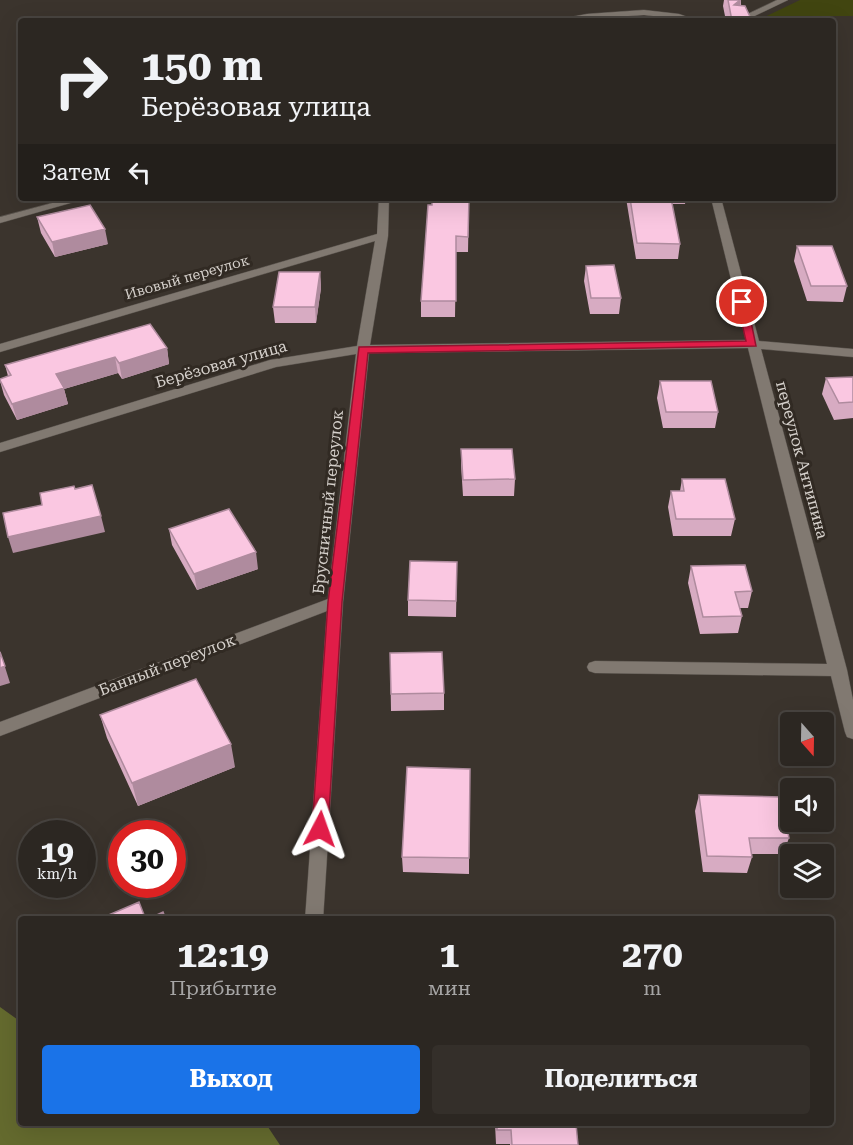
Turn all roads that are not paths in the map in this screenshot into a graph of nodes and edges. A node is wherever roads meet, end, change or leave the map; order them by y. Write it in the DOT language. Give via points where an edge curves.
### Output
graph roads {
  1 [pos="784,0"];
  2 [pos="578,18"];
  3 [pos="679,18"];
  4 [pos="744,18"];
  5 [pos="72,201"];
  6 [pos="384,201"];
  7 [pos="717,201"];
  8 [pos="0,220"];
  9 [pos="382,236"];
  10 [pos="752,344"];
  11 [pos="0,348"];
  12 [pos="363,349"];
  13 [pos="853,353"];
  14 [pos="0,448"];
  15 [pos="335,602"];
  16 [pos="595,667"];
  17 [pos="839,670"];
  18 [pos="0,729"];
  19 [pos="853,732"];
  20 [pos="314,916"];
  1 -- 4 [label="street"];
  2 -- 3 [label="street" via="618,13"];
  5 -- 8 [label="street"];
  6 -- 9 [label="street, Брусничный переулок"];
  7 -- 10 [label="street, переулок Антипина"];
  9 -- 11 [label="street, Ивовый переулок"];
  9 -- 12 [label="street, Брусничный переулок"];
  10 -- 12 [label="street, Берёзовая улица"];
  10 -- 13 [label="street, Берёзовая улица"];
  10 -- 17 [label="street, переулок Антипина"];
  12 -- 14 [label="street, Берёзовая улица" via="274,363"];
  12 -- 15 [label="street, Брусничный переулок"];
  15 -- 18 [label="street, Банный переулок"];
  15 -- 20 [label="street, Брусничный переулок"];
  16 -- 17 [label="street"];
  17 -- 19 [label="street, переулок Антипина"];
}
